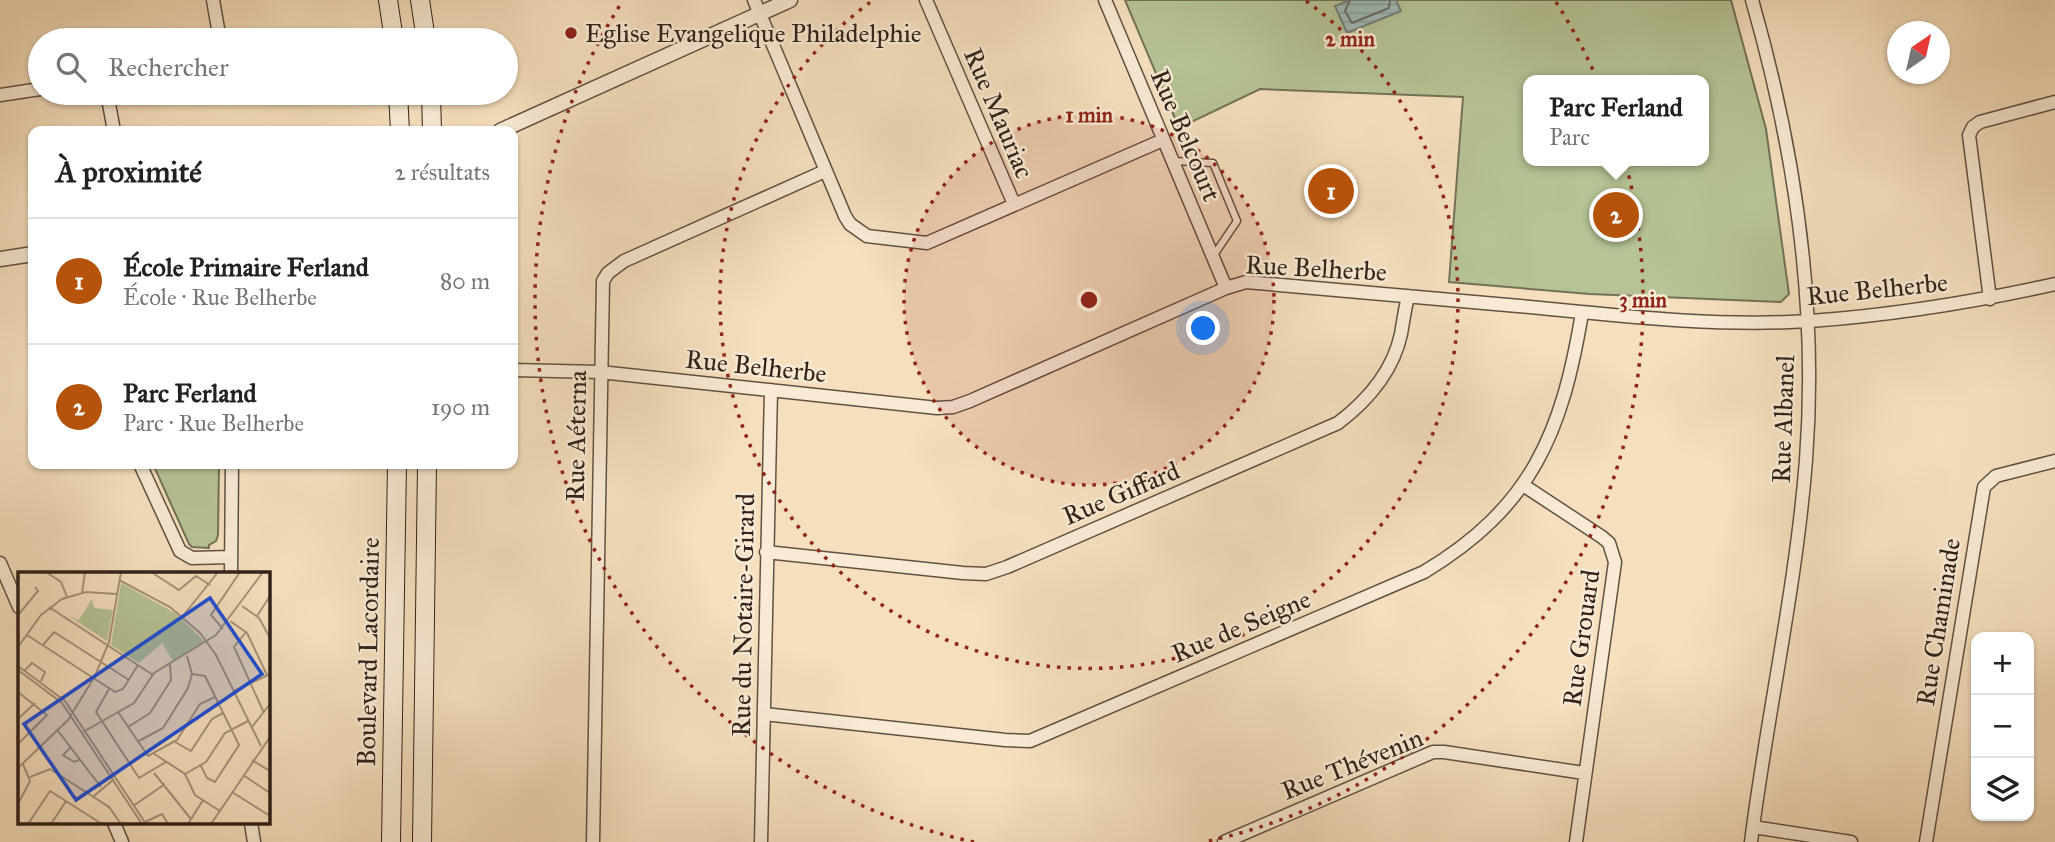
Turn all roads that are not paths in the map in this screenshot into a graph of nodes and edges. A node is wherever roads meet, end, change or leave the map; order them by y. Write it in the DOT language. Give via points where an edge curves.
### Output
graph roads {
  1 [pos="213,0"];
  2 [pos="388,0"];
  3 [pos="420,0"];
  4 [pos="754,0"];
  5 [pos="790,0"];
  6 [pos="926,0"];
  7 [pos="1105,0"];
  8 [pos="1752,0"];
  9 [pos="760,15"];
  10 [pos="218,28"];
  11 [pos="392,28"];
  12 [pos="424,28"];
  13 [pos="28,91"];
  14 [pos="0,95"];
  15 [pos="2055,102"];
  16 [pos="109,105"];
  17 [pos="399,105"];
  18 [pos="431,105"];
  19 [pos="113,126"];
  20 [pos="400,126"];
  21 [pos="432,126"];
  22 [pos="511,126"];
  23 [pos="1163,139"];
  24 [pos="1172,160"];
  25 [pos="825,171"];
  26 [pos="1014,204"];
  27 [pos="28,255"];
  28 [pos="1213,257"];
  29 [pos="0,259"];
  30 [pos="2055,284"];
  31 [pos="1226,288"];
  32 [pos="1408,296"];
  33 [pos="1990,299"];
  34 [pos="1582,313"];
  35 [pos="1809,321"];
  36 [pos="518,370"];
  37 [pos="600,372"];
  38 [pos="771,390"];
  39 [pos="2055,461"];
  40 [pos="142,469"];
  41 [pos="232,469"];
  42 [pos="397,469"];
  43 [pos="427,469"];
  44 [pos="1523,485"];
  45 [pos="766,552"];
  46 [pos="231,558"];
  47 [pos="0,563"];
  48 [pos="231,572"];
  49 [pos="18,605"];
  50 [pos="764,714"];
  51 [pos="1584,773"];
  52 [pos="114,824"];
  53 [pos="251,824"];
  54 [pos="1753,827"];
  55 [pos="122,842"];
  56 [pos="254,842"];
  57 [pos="391,842"];
  58 [pos="422,842"];
  59 [pos="593,842"];
  60 [pos="761,842"];
  61 [pos="1224,842"];
  62 [pos="1576,842"];
  63 [pos="1751,842"];
  64 [pos="1851,842"];
  65 [pos="1926,842"];
  1 -- 10 [label="street"];
  2 -- 11 [label="main road"];
  3 -- 12 [label="main road"];
  4 -- 9 [label="street"];
  5 -- 9 [label="street"];
  6 -- 26 [label="street, Rue Mauriac"];
  7 -- 23 [label="street, Rue Belcourt"];
  8 -- 35 [label="street, Rue Albanel" via="1773,76 1799,209"];
  9 -- 22 [label="street"];
  9 -- 25 [label="street"];
  13 -- 14 [label="street"];
  15 -- 33 [label="street" via="1980,122 1969,135"];
  16 -- 19 [label="street"];
  17 -- 20 [label="main road"];
  18 -- 21 [label="main road"];
  23 -- 24 [label="street, Rue Belcourt"];
  23 -- 26 [label="street"];
  24 -- 28 [label="street, Rue Belcourt"];
  24 -- 28 [label="lane" via="1213,163 1237,221"];
  25 -- 26 [label="street" via="850,224 867,236 927,243"];
  25 -- 37 [label="street, Rue Aéterna" via="624,261 608,273 601,290"];
  27 -- 29 [label="street"];
  28 -- 31 [label="street, Rue Belcourt"];
  30 -- 33 [label="street, Rue Belherbe"];
  31 -- 32 [label="street, Rue Belherbe" via="1246,282"];
  31 -- 38 [label="street, Rue Belherbe" via="953,407"];
  32 -- 34 [label="street, Rue Belherbe"];
  32 -- 45 [label="street, Rue Giffard" via="1401,335 1388,367 1365,399 1338,423 1007,567 986,574 963,573"];
  33 -- 35 [label="street, Rue Belherbe"];
  34 -- 35 [label="street, Rue Belherbe" via="1702,321"];
  34 -- 44 [label="street, Rue de Seigne" via="1561,407"];
  35 -- 54 [label="street, Rue Albanel" via="1803,494"];
  36 -- 37 [label="street, Rue Belherbe"];
  37 -- 38 [label="street, Rue Belherbe"];
  37 -- 59 [label="street, Rue Aéterna"];
  38 -- 45 [label="street, Rue du Notaire-Girard"];
  39 -- 65 [label="street, Rue Chaminade" via="1996,476 1981,494"];
  40 -- 46 [label="street" via="180,551 192,558"];
  41 -- 46 [label="street"];
  42 -- 57 [label="main road, Boulevard Lacordaire"];
  43 -- 58 [label="main road"];
  44 -- 50 [label="street, Rue de Seigne" via="1477,536 1424,572 1030,741"];
  44 -- 51 [label="street, Rue Grouard" via="1602,537 1615,562"];
  45 -- 50 [label="street, Rue du Notaire-Girard"];
  46 -- 48 [label="street"];
  47 -- 49 [label="street"];
  50 -- 60 [label="street, Rue du Notaire-Girard"];
  51 -- 61 [label="street, Rue Thévenin" via="1433,752"];
  51 -- 62 [label="street, Rue Grouard"];
  52 -- 55 [label="street"];
  53 -- 56 [label="street"];
  54 -- 63 [label="street, Rue Albanel"];
  54 -- 64 [label="street"];
}
